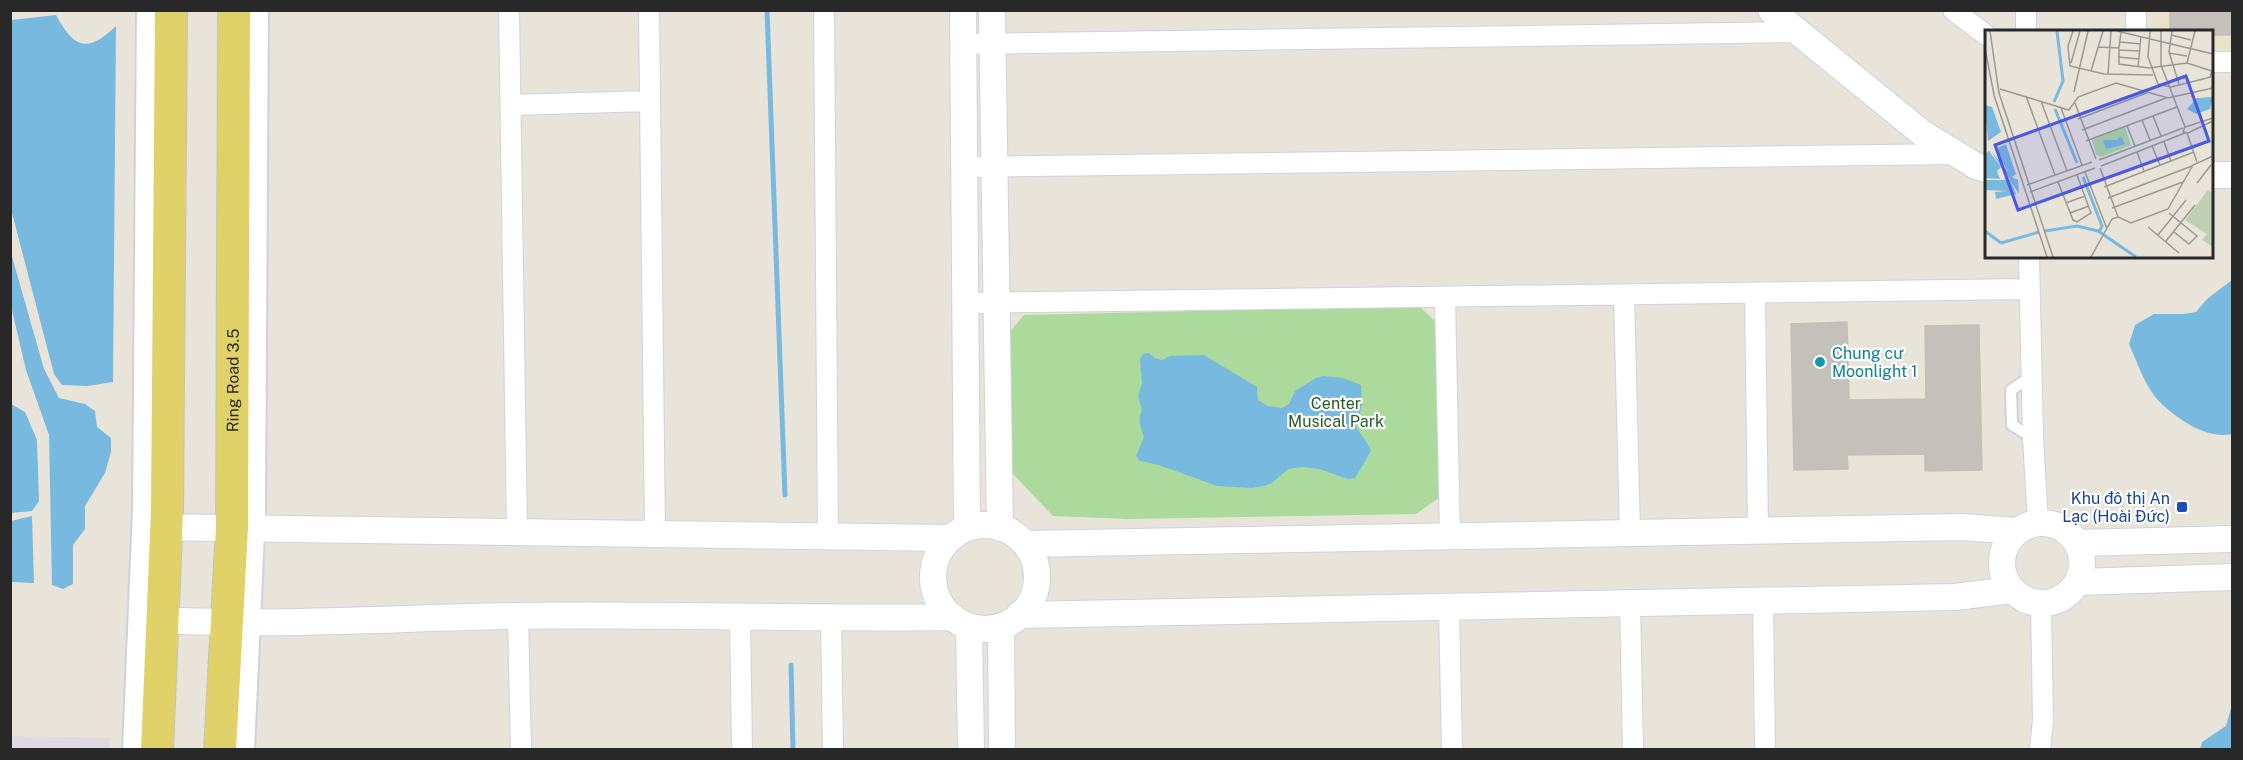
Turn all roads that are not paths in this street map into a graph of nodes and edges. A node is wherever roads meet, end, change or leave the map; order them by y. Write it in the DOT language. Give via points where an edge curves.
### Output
graph roads {
  1 [pos="151,10"];
  2 [pos="171,10"];
  3 [pos="234,10"];
  4 [pos="254,10"];
  5 [pos="509,10"];
  6 [pos="649,10"];
  7 [pos="824,10"];
  8 [pos="963,10"];
  9 [pos="992,10"];
  10 [pos="1771,10"];
  11 [pos="1953,10"];
  12 [pos="2026,10"];
  13 [pos="2136,10"];
  14 [pos="2026,30"];
  15 [pos="2136,30"];
  16 [pos="1797,32"];
  17 [pos="1985,34"];
  18 [pos="963,44"];
  19 [pos="992,44"];
  20 [pos="2213,62"];
  21 [pos="2232,62"];
  22 [pos="650,101"];
  23 [pos="511,105"];
  24 [pos="1958,154"];
  25 [pos="994,166"];
  26 [pos="964,167"];
  27 [pos="1985,169"];
  28 [pos="2213,175"];
  29 [pos="2232,175"];
  30 [pos="2029,258"];
  31 [pos="2029,289"];
  32 [pos="1755,293"];
  33 [pos="1624,295"];
  34 [pos="1445,297"];
  35 [pos="965,303"];
  36 [pos="996,303"];
  37 [pos="156,527"];
  38 [pos="2027,527"];
  39 [pos="241,528"];
  40 [pos="1000,528"];
  41 [pos="1758,531"];
  42 [pos="517,532"];
  43 [pos="958,533"];
  44 [pos="1630,533"];
  45 [pos="655,534"];
  46 [pos="1450,536"];
  47 [pos="828,537"];
  48 [pos="2232,539"];
  49 [pos="2078,543"];
  50 [pos="1025,544"];
  51 [pos="2232,577"];
  52 [pos="2079,582"];
  53 [pos="2012,590"];
  54 [pos="1762,600"];
  55 [pos="1630,603"];
  56 [pos="2041,603"];
  57 [pos="1449,607"];
  58 [pos="518,616"];
  59 [pos="740,618"];
  60 [pos="831,618"];
  61 [pos="153,620"];
  62 [pos="1010,620"];
  63 [pos="961,621"];
  64 [pos="238,622"];
  65 [pos="2043,720"];
  66 [pos="137,750"];
  67 [pos="157,750"];
  68 [pos="220,750"];
  69 [pos="240,750"];
  70 [pos="521,750"];
  71 [pos="742,750"];
  72 [pos="833,750"];
  73 [pos="971,750"];
  74 [pos="1002,750"];
  75 [pos="1452,750"];
  76 [pos="1633,750"];
  77 [pos="1765,750"];
  78 [pos="2040,750"];
  79 [pos="2050,750"];
  1 -- 37 [label="main road"];
  2 -- 37 [label="main road"];
  3 -- 39 [label="main road, Ring Road 3.5"];
  4 -- 39 [label="main road, Ring Road 3.5"];
  5 -- 23 [label="street"];
  6 -- 22 [label="street"];
  7 -- 47 [label="street"];
  8 -- 18 [label="street"];
  9 -- 19 [label="street"];
  10 -- 16 [label="street"];
  11 -- 17 [label="street"];
  12 -- 14 [label="street"];
  13 -- 15 [label="street"];
  16 -- 19 [label="street"];
  16 -- 24 [label="street" via="1922,133"];
  18 -- 19 [label="street"];
  18 -- 26 [label="street"];
  19 -- 25 [label="street"];
  20 -- 21 [label="street"];
  22 -- 23 [label="street"];
  22 -- 45 [label="street"];
  23 -- 42 [label="street"];
  24 -- 25 [label="street"];
  24 -- 27 [label="street"];
  25 -- 26 [label="street"];
  25 -- 36 [label="street"];
  26 -- 35 [label="street"];
  28 -- 29 [label="street"];
  30 -- 31 [label="street"];
  31 -- 32 [label="street"];
  31 -- 38 [label="street" via="2033,438"];
  32 -- 33 [label="street"];
  32 -- 41 [label="street"];
  33 -- 34 [label="street"];
  33 -- 44 [label="street"];
  34 -- 36 [label="street"];
  34 -- 46 [label="street"];
  35 -- 36 [label="street"];
  35 -- 43 [label="street"];
  36 -- 40 [label="street"];
  37 -- 39 [label="street"];
  37 -- 61 [label="main road"];
  38 -- 41 [label="street"];
  38 -- 49 [label="street" via="2057,525"];
  38 -- 53 [label="street" via="2007,542 2002,554 2001,567"];
  39 -- 42 [label="street"];
  39 -- 64 [label="main road, Ring Road 3.5"];
  40 -- 43 [label="street" via="980,525"];
  40 -- 50 [label="street"];
  41 -- 44 [label="street"];
  42 -- 45 [label="street"];
  43 -- 47 [label="street"];
  43 -- 63 [label="street" via="939,551 933,583 948,614"];
  44 -- 46 [label="street"];
  45 -- 47 [label="street"];
  46 -- 50 [label="street"];
  48 -- 49 [label="street"];
  49 -- 52 [label="street" via="2083,556"];
  50 -- 62 [label="street" via="1037,576 1034,593 1026,609"];
  51 -- 52 [label="street"];
  52 -- 56 [label="street" via="2060,599"];
  53 -- 54 [label="street" via="1955,597"];
  53 -- 56 [label="street" via="2022,598"];
  54 -- 55 [label="street"];
  54 -- 77 [label="street"];
  55 -- 57 [label="street"];
  55 -- 76 [label="street"];
  56 -- 65 [label="street"];
  57 -- 62 [label="street"];
  57 -- 75 [label="street"];
  58 -- 59 [label="street"];
  58 -- 64 [label="street"];
  58 -- 70 [label="street"];
  59 -- 60 [label="street"];
  59 -- 71 [label="street"];
  60 -- 63 [label="street"];
  60 -- 72 [label="street"];
  61 -- 64 [label="street"];
  61 -- 66 [label="main road"];
  61 -- 67 [label="main road"];
  62 -- 63 [label="street" via="979,629"];
  62 -- 74 [label="street"];
  63 -- 73 [label="street"];
  64 -- 68 [label="main road, Ring Road 3.5"];
  64 -- 69 [label="main road, Ring Road 3.5"];
  65 -- 78 [label="street"];
  65 -- 79 [label="street"];
}
